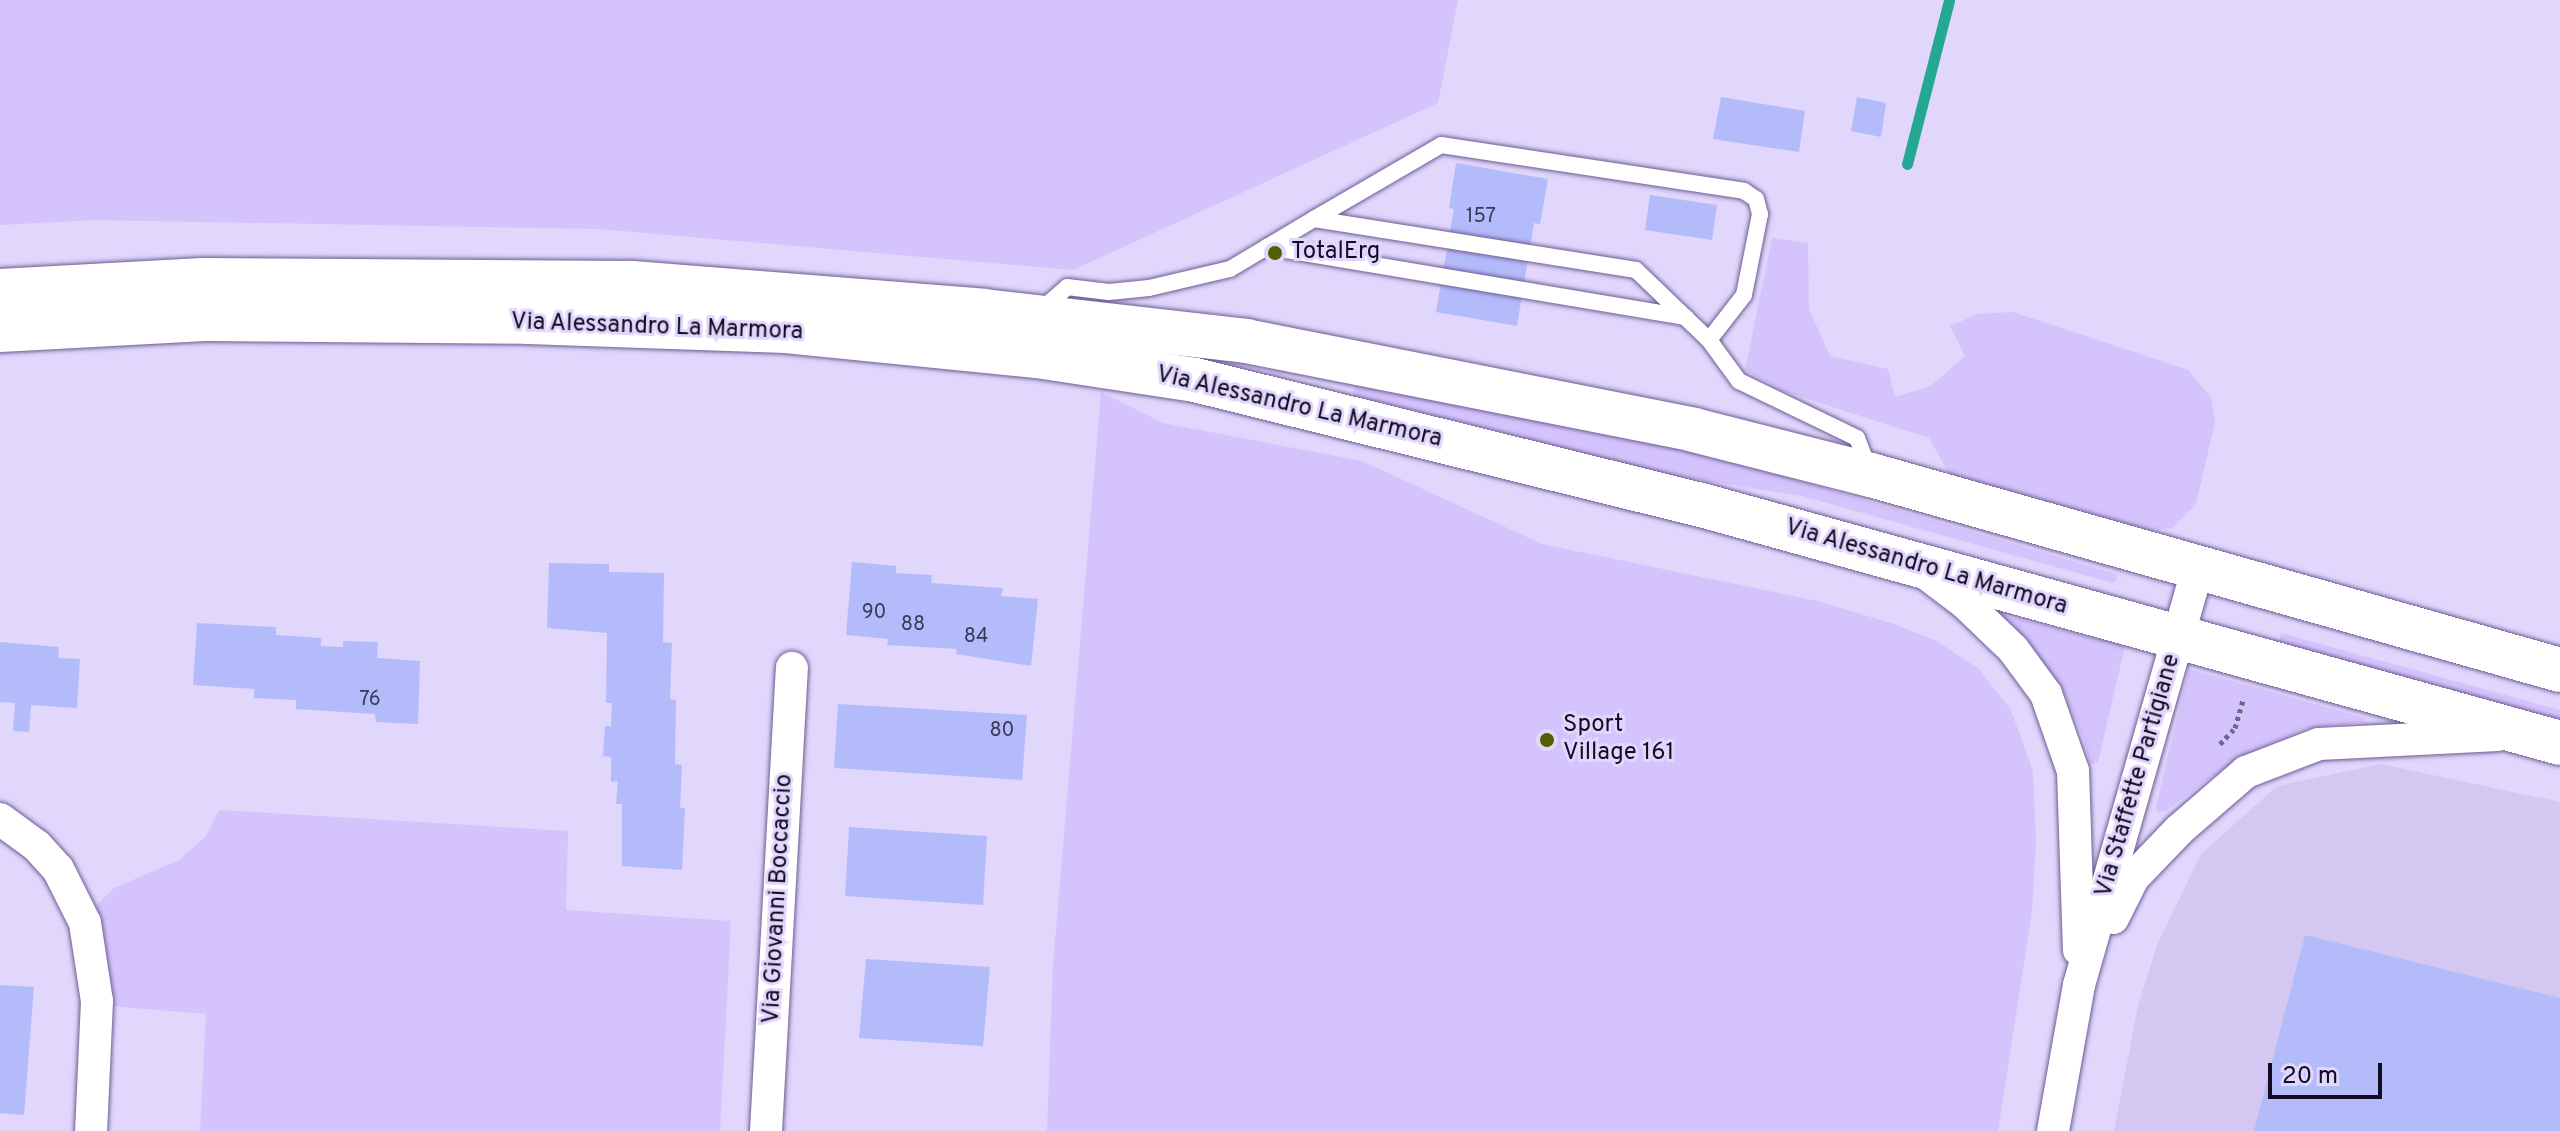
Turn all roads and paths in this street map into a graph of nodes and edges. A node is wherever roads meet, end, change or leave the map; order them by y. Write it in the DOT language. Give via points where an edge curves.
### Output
graph roads {
  1 [pos="1314,219"];
  2 [pos="1267,247"];
  3 [pos="0,291"];
  4 [pos="1033,317"];
  5 [pos="1685,317"];
  6 [pos="0,330"];
  7 [pos="1709,340"];
  8 [pos="1871,475"];
  9 [pos="1916,566"];
  10 [pos="2198,567"];
  11 [pos="2179,636"];
  12 [pos="2255,658"];
  13 [pos="792,668"];
  14 [pos="2560,670"];
  15 [pos="2542,739"];
  16 [pos="2213,751"];
  17 [pos="0,819"];
  18 [pos="2079,985"];
  19 [pos="91,1131"];
  20 [pos="766,1131"];
  21 [pos="2053,1131"];
  1 -- 2 [label="lane"];
  1 -- 5 [label="lane" via="1636,270"];
  1 -- 7 [label="lane" via="1441,145 1744,191 1756,199 1760,214 1744,295"];
  2 -- 4 [label="lane" via="1230,269 1149,288 1109,292 1067,287"];
  2 -- 5 [label="lane"];
  3 -- 4 [label="main road, Via Alessandro La Marmora" via="203,280 527,281 737,291"];
  4 -- 8 [label="main road, Via Alessandro La Marmora" via="1246,341 1694,430"];
  5 -- 7 [label="lane"];
  6 -- 9 [label="main road, Via Alessandro La Marmora" via="205,319 528,322 786,331 1037,356 1250,392 1705,506"];
  7 -- 8 [label="lane" via="1739,381 1857,438"];
  8 -- 10 [label="main road, Via Alessandro La Marmora"];
  9 -- 11 [label="main road, Via Alessandro La Marmora"];
  9 -- 18 [label="street" via="2013,649 2046,694 2061,730 2073,771"];
  10 -- 11 [label="street, Via Staffette Partigiane"];
  10 -- 14 [label="main road, Via Alessandro La Marmora"];
  11 -- 12 [label="main road, Via Alessandro La Marmora"];
  11 -- 18 [label="street, Via Staffette Partigiane"];
  12 -- 15 [label="main road, Via Alessandro La Marmora"];
  12 -- 16 [label="path" via="2235,728"];
  13 -- 20 [label="street, Via Giovanni Boccaccio"];
  15 -- 18 [label="street, Via Staffette Partigiane" via="2319,744 2246,772 2133,878"];
  17 -- 19 [label="street" via="58,869 85,923 97,1001"];
  18 -- 21 [label="street, Via Staffette Partigiane"];
}
